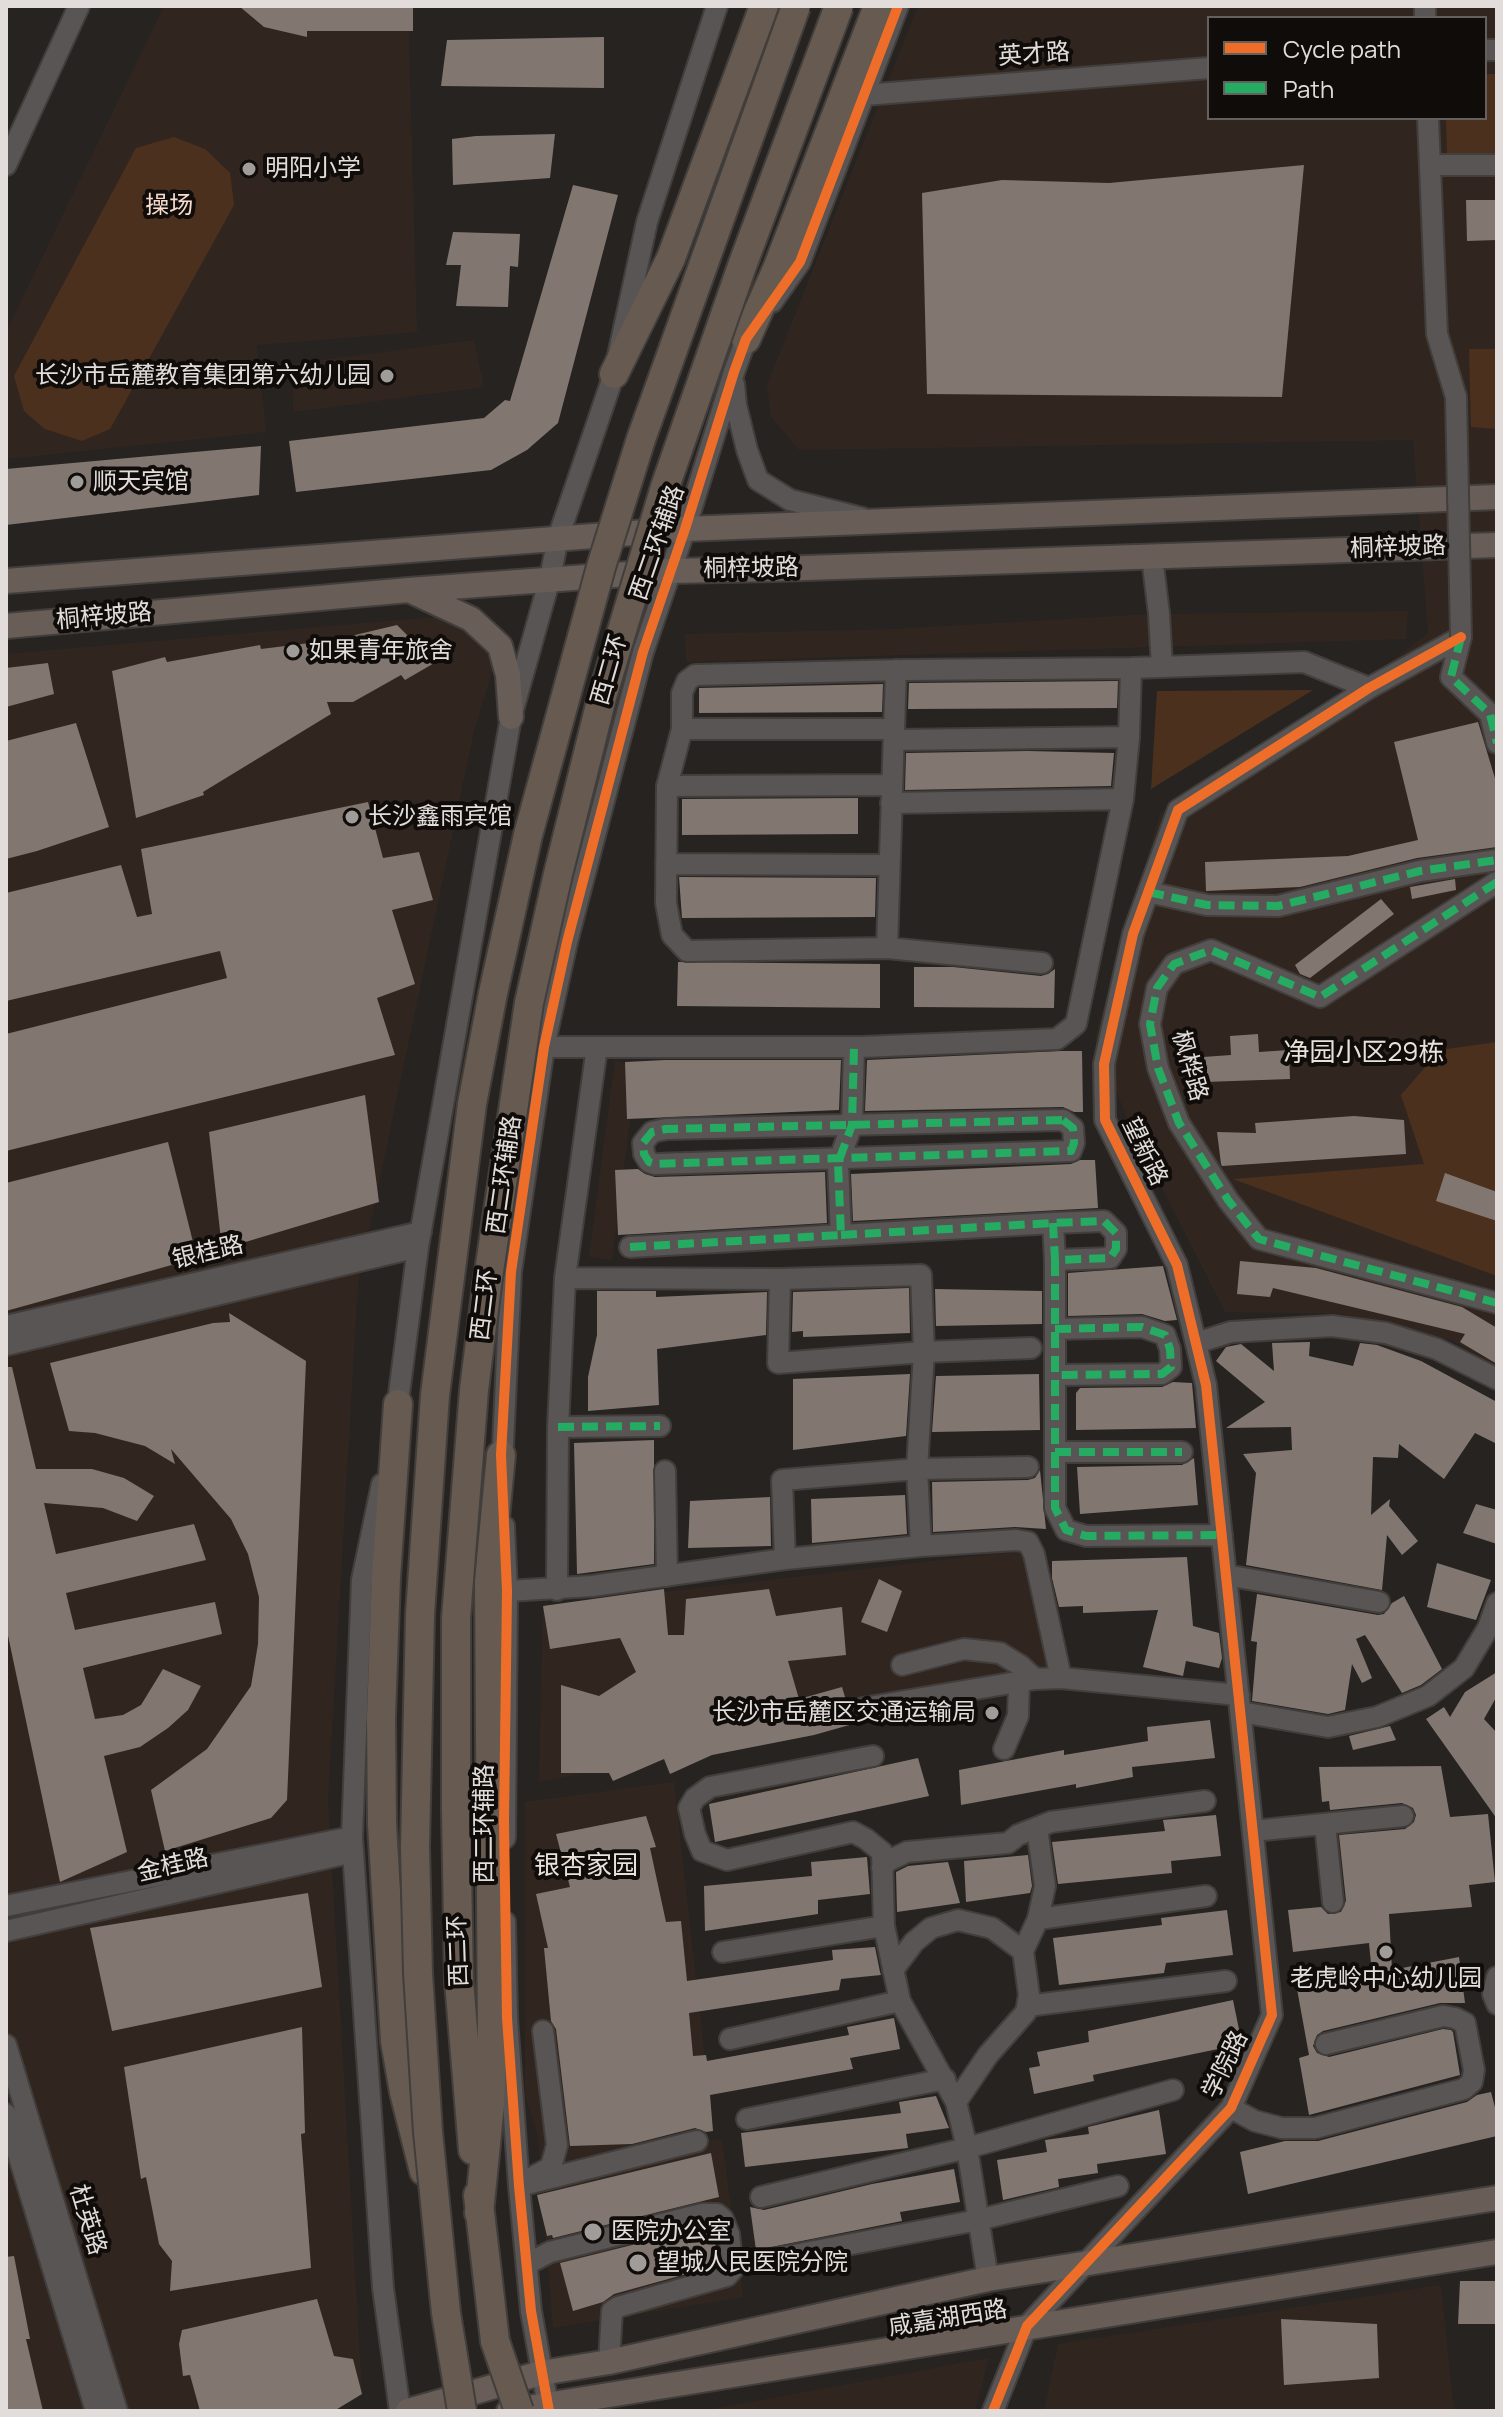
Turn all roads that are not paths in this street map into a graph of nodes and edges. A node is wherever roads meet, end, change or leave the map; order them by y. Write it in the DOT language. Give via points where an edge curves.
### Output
graph roads {
  1 [pos="79,6"];
  2 [pos="717,6"];
  3 [pos="764,6"];
  4 [pos="796,6"];
  5 [pos="839,6"];
  6 [pos="878,6"];
  7 [pos="898,6"];
  8 [pos="1207,68"];
  9 [pos="864,95"];
  10 [pos="1428,120"];
  11 [pos="6,165"];
  12 [pos="1430,165"];
  13 [pos="1497,165"];
  14 [pos="746,339"];
  15 [pos="734,372"];
  16 [pos="614,374"];
  17 [pos="1497,497"];
  18 [pos="878,522"];
  19 [pos="685,529"];
  20 [pos="558,538"];
  21 [pos="1497,545"];
  22 [pos="1152,557"];
  23 [pos="669,571"];
  24 [pos="550,578"];
  25 [pos="6,581"];
  26 [pos="409,590"];
  27 [pos="6,626"];
  28 [pos="1461,637"];
  29 [pos="1162,667"];
  30 [pos="1131,668"];
  31 [pos="896,670"];
  32 [pos="1369,688"];
  33 [pos="511,717"];
  34 [pos="682,729"];
  35 [pos="894,735"];
  36 [pos="1129,737"];
  37 [pos="1497,743"];
  38 [pos="667,786"];
  39 [pos="892,794"];
  40 [pos="1123,799"];
  41 [pos="1497,860"];
  42 [pos="666,864"];
  43 [pos="889,865"];
  44 [pos="1497,882"];
  45 [pos="1148,892"];
  46 [pos="887,948"];
  47 [pos="1042,963"];
  48 [pos="544,1047"];
  49 [pos="597,1047"];
  50 [pos="854,1047"];
  51 [pos="852,1125"];
  52 [pos="839,1159"];
  53 [pos="1053,1223"];
  54 [pos="841,1235"];
  55 [pos="419,1240"];
  56 [pos="630,1247"];
  57 [pos="1055,1260"];
  58 [pos="565,1278"];
  59 [pos="780,1279"];
  60 [pos="1497,1303"];
  61 [pos="6,1326"];
  62 [pos="1055,1329"];
  63 [pos="1196,1343"];
  64 [pos="6,1345"];
  65 [pos="1031,1348"];
  66 [pos="924,1352"];
  67 [pos="1055,1375"];
  68 [pos="1497,1379"];
  69 [pos="398,1404"];
  70 [pos="660,1426"];
  71 [pos="558,1427"];
  72 [pos="1055,1452"];
  73 [pos="1182,1452"];
  74 [pos="501,1455"];
  75 [pos="1028,1467"];
  76 [pos="917,1469"];
  77 [pos="665,1471"];
  78 [pos="1222,1535"];
  79 [pos="921,1546"];
  80 [pos="785,1559"];
  81 [pos="1226,1575"];
  82 [pos="667,1576"];
  83 [pos="498,1585"];
  84 [pos="557,1590"];
  85 [pos="1379,1602"];
  86 [pos="1497,1603"];
  87 [pos="902,1665"];
  88 [pos="1061,1678"];
  89 [pos="1027,1680"];
  90 [pos="1240,1704"];
  91 [pos="863,1708"];
  92 [pos="1004,1749"];
  93 [pos="873,1756"];
  94 [pos="1250,1794"];
  95 [pos="1205,1801"];
  96 [pos="1403,1816"];
  97 [pos="1325,1824"];
  98 [pos="1037,1828"];
  99 [pos="1253,1831"];
  100 [pos="352,1844"];
  101 [pos="882,1868"];
  102 [pos="1206,1896"];
  103 [pos="1333,1902"];
  104 [pos="6,1906"];
  105 [pos="1038,1919"];
  106 [pos="884,1926"];
  107 [pos="6,1931"];
  108 [pos="1023,1951"];
  109 [pos="723,1952"];
  110 [pos="893,1970"];
  111 [pos="1497,1977"];
  112 [pos="1226,1981"];
  113 [pos="900,2001"];
  114 [pos="1497,2004"];
  115 [pos="1027,2006"];
  116 [pos="543,2031"];
  117 [pos="730,2039"];
  118 [pos="1326,2044"];
  119 [pos="6,2045"];
  120 [pos="945,2079"];
  121 [pos="1173,2090"];
  122 [pos="956,2102"];
  123 [pos="1231,2108"];
  124 [pos="6,2114"];
  125 [pos="747,2119"];
  126 [pos="697,2141"];
  127 [pos="967,2148"];
  128 [pos="519,2186"];
  129 [pos="1118,2186"];
  130 [pos="761,2197"];
  131 [pos="1497,2198"];
  132 [pos="479,2213"];
  133 [pos="437,2218"];
  134 [pos="978,2220"];
  135 [pos="1497,2252"];
  136 [pos="773,2259"];
  137 [pos="527,2264"];
  138 [pos="1085,2264"];
  139 [pos="988,2279"];
  140 [pos="446,2313"];
  141 [pos="1027,2326"];
  142 [pos="495,2341"];
  143 [pos="609,2362"];
  144 [pos="541,2373"];
  145 [pos="548,2408"];
  146 [pos="96,2411"];
  147 [pos="117,2411"];
  148 [pos="400,2411"];
  149 [pos="408,2411"];
  150 [pos="442,2411"];
  151 [pos="462,2411"];
  152 [pos="503,2411"];
  153 [pos="509,2411"];
  154 [pos="519,2411"];
  155 [pos="993,2411"];
  1 -- 11 [label="street"];
  2 -- 16 [label="street" via="647,222"];
  3 -- 16 [label="highway" via="671,258"];
  4 -- 133 [label="highway, 西二环, bridge" via="641,439 596,582 528,835 472,1104 435,1395 416,1720 418,1973"];
  5 -- 132 [label="highway, 西二环, bridge" via="742,266 643,560 602,697 526,1019 474,1390 456,1618 459,1981"];
  6 -- 14 [label="highway"];
  7 -- 9 [label="street, 西二环辅路"];
  8 -- 9 [label="street, 英才路"];
  9 -- 14 [label="street, 西二环辅路" via="800,262"];
  10 -- 12 [label="street"];
  12 -- 13 [label="street"];
  12 -- 28 [label="street, bridge" via="1437,334 1456,397"];
  14 -- 15 [label="street, 西二环辅路"];
  15 -- 18 [label="street" via="739,420 758,480 790,500"];
  15 -- 19 [label="street, 西二环辅路"];
  16 -- 20 [label="street"];
  17 -- 18 [label="main road, 桐梓坡路"];
  18 -- 19 [label="main road, 桐梓坡路"];
  19 -- 20 [label="main road, 桐梓坡路"];
  19 -- 23 [label="street, 西二环辅路"];
  20 -- 24 [label="street"];
  20 -- 25 [label="main road, 桐梓坡路"];
  21 -- 22 [label="main road, 桐梓坡路"];
  22 -- 23 [label="main road, 桐梓坡路"];
  22 -- 29 [label="street"];
  23 -- 24 [label="main road, 桐梓坡路"];
  23 -- 48 [label="street, 西二环辅路" via="643,652"];
  24 -- 26 [label="main road, 桐梓坡路"];
  24 -- 33 [label="street"];
  26 -- 27 [label="main road, 桐梓坡路"];
  26 -- 33 [label="main road" via="471,619 500,646"];
  28 -- 32 [label="street, 望新路"];
  28 -- 37 [label="street" via="1451,677 1490,714"];
  29 -- 30 [label="street"];
  29 -- 32 [label="street" via="1304,662"];
  30 -- 31 [label="street"];
  30 -- 36 [label="street"];
  31 -- 34 [label="street" via="695,675 682,693"];
  31 -- 35 [label="street"];
  32 -- 45 [label="street, 望新路" via="1178,810"];
  33 -- 55 [label="street"];
  34 -- 35 [label="street"];
  34 -- 38 [label="street"];
  35 -- 36 [label="street"];
  35 -- 39 [label="street"];
  36 -- 40 [label="street"];
  38 -- 39 [label="street"];
  38 -- 42 [label="street"];
  39 -- 40 [label="street"];
  39 -- 43 [label="street"];
  40 -- 50 [label="street" via="1076,1024 1057,1039"];
  41 -- 45 [label="street" via="1420,871 1278,906 1207,905"];
  42 -- 43 [label="street"];
  42 -- 46 [label="street" via="672,935 687,951"];
  43 -- 46 [label="street"];
  44 -- 60 [label="street, 枫桦路" via="1320,997 1211,950 1174,964 1157,988 1150,1024 1158,1068 1179,1123 1259,1239"];
  45 -- 63 [label="street, 望新路" via="1133,934 1104,1064 1105,1120 1177,1265"];
  46 -- 47 [label="street"];
  48 -- 49 [label="street"];
  48 -- 74 [label="street, 西二环辅路" via="511,1272"];
  49 -- 50 [label="street"];
  49 -- 58 [label="street"];
  50 -- 51 [label="street"];
  51 -- 52 [label="street"];
  51 -- 52 [label="street" via="666,1129 652,1132 643,1143 644,1154 655,1164"];
  51 -- 52 [label="street" via="1063,1120 1073,1128 1074,1143 1071,1151"];
  52 -- 54 [label="street"];
  53 -- 54 [label="street"];
  53 -- 57 [label="street"];
  53 -- 57 [label="street" via="1104,1221 1116,1233 1110,1258"];
  54 -- 56 [label="street"];
  55 -- 61 [label="street, 银桂路"];
  55 -- 64 [label="street, 银桂路"];
  55 -- 69 [label="street"];
  57 -- 62 [label="street"];
  58 -- 59 [label="street"];
  58 -- 71 [label="street"];
  59 -- 66 [label="street" via="921,1275"];
  59 -- 66 [label="street" via="778,1363"];
  62 -- 67 [label="street"];
  62 -- 67 [label="street" via="1142,1327 1165,1335 1171,1367 1162,1374"];
  63 -- 68 [label="street" via="1231,1332 1332,1326 1386,1333 1437,1349"];
  63 -- 78 [label="street, 望新路" via="1206,1385"];
  65 -- 66 [label="street"];
  66 -- 76 [label="street"];
  67 -- 72 [label="street"];
  69 -- 100 [label="street" via="362,1580"];
  69 -- 133 [label="highway, bridge" via="386,1577 382,1824 395,2041"];
  70 -- 71 [label="street"];
  71 -- 84 [label="street"];
  72 -- 73 [label="street"];
  72 -- 78 [label="street" via="1055,1508 1066,1530 1086,1536"];
  74 -- 83 [label="highway"];
  75 -- 76 [label="street"];
  76 -- 79 [label="street"];
  76 -- 80 [label="street" via="782,1480"];
  77 -- 82 [label="street"];
  78 -- 81 [label="street, 望新路"];
  79 -- 80 [label="street"];
  79 -- 88 [label="street" via="1028,1542"];
  80 -- 82 [label="street"];
  81 -- 85 [label="street"];
  81 -- 90 [label="street, 望新路"];
  82 -- 84 [label="street"];
  83 -- 84 [label="street"];
  83 -- 128 [label="street, 西二环辅路" via="508,2034"];
  83 -- 132 [label="highway" via="492,2046"];
  86 -- 90 [label="street" via="1464,1668 1428,1696 1377,1717 1328,1727"];
  87 -- 89 [label="street" via="964,1649 1000,1653"];
  88 -- 89 [label="street"];
  88 -- 90 [label="street"];
  89 -- 91 [label="street"];
  89 -- 92 [label="street"];
  90 -- 94 [label="street, 望新路"];
  93 -- 101 [label="street" via="710,1787 689,1808 702,1851 727,1860 853,1832 882,1852"];
  94 -- 99 [label="street, 学院路"];
  95 -- 98 [label="street"];
  96 -- 97 [label="street"];
  97 -- 99 [label="street"];
  97 -- 103 [label="street"];
  98 -- 101 [label="street" via="1008,1843 907,1852"];
  98 -- 105 [label="street" via="1045,1886"];
  99 -- 123 [label="street, 学院路" via="1272,2015"];
  100 -- 104 [label="street, 金桂路"];
  100 -- 107 [label="street, 金桂路"];
  100 -- 148 [label="street" via="383,2288"];
  101 -- 106 [label="street"];
  102 -- 105 [label="street"];
  105 -- 108 [label="street"];
  106 -- 109 [label="street"];
  106 -- 110 [label="street"];
  108 -- 110 [label="street" via="992,1928 958,1920 931,1928"];
  108 -- 115 [label="street"];
  110 -- 113 [label="street"];
  111 -- 114 [label="street"];
  112 -- 115 [label="street"];
  113 -- 117 [label="street"];
  113 -- 120 [label="street"];
  115 -- 122 [label="street"];
  116 -- 128 [label="street" via="557,2145 551,2167"];
  118 -- 123 [label="street" via="1443,2016 1455,2018 1465,2023 1472,2082 1464,2089 1315,2128 1282,2128"];
  119 -- 147 [label="street, 杜英路"];
  120 -- 122 [label="street"];
  120 -- 125 [label="street"];
  121 -- 127 [label="street"];
  122 -- 127 [label="street"];
  123 -- 138 [label="street, 学院路"];
  124 -- 146 [label="street, 杜英路"];
  126 -- 128 [label="street"];
  127 -- 130 [label="street"];
  127 -- 134 [label="street"];
  128 -- 137 [label="street, 西二环辅路"];
  129 -- 134 [label="street"];
  131 -- 138 [label="main road, 咸嘉湖西路"];
  132 -- 142 [label="highway, 西二环"];
  133 -- 140 [label="highway, 西二环, bridge"];
  134 -- 136 [label="street"];
  134 -- 139 [label="street"];
  135 -- 141 [label="main road, 咸嘉湖西路"];
  137 -- 143 [label="street" via="550,2252 702,2214 723,2219 733,2269 727,2276 612,2311"];
  137 -- 144 [label="street, 西二环辅路"];
  138 -- 139 [label="main road, 咸嘉湖西路"];
  138 -- 141 [label="street, 学院路"];
  139 -- 143 [label="main road, 咸嘉湖西路"];
  140 -- 150 [label="highway, bridge"];
  140 -- 151 [label="highway, 西二环, bridge"];
  141 -- 145 [label="main road, 咸嘉湖西路"];
  141 -- 155 [label="street"];
  142 -- 152 [label="highway, 西二环, bridge"];
  142 -- 154 [label="highway, bridge"];
  143 -- 144 [label="main road, 咸嘉湖西路"];
  144 -- 145 [label="street, 西二环辅路"];
  144 -- 149 [label="main road, 咸嘉湖西路"];
  145 -- 153 [label="main road, 咸嘉湖西路"];
}
